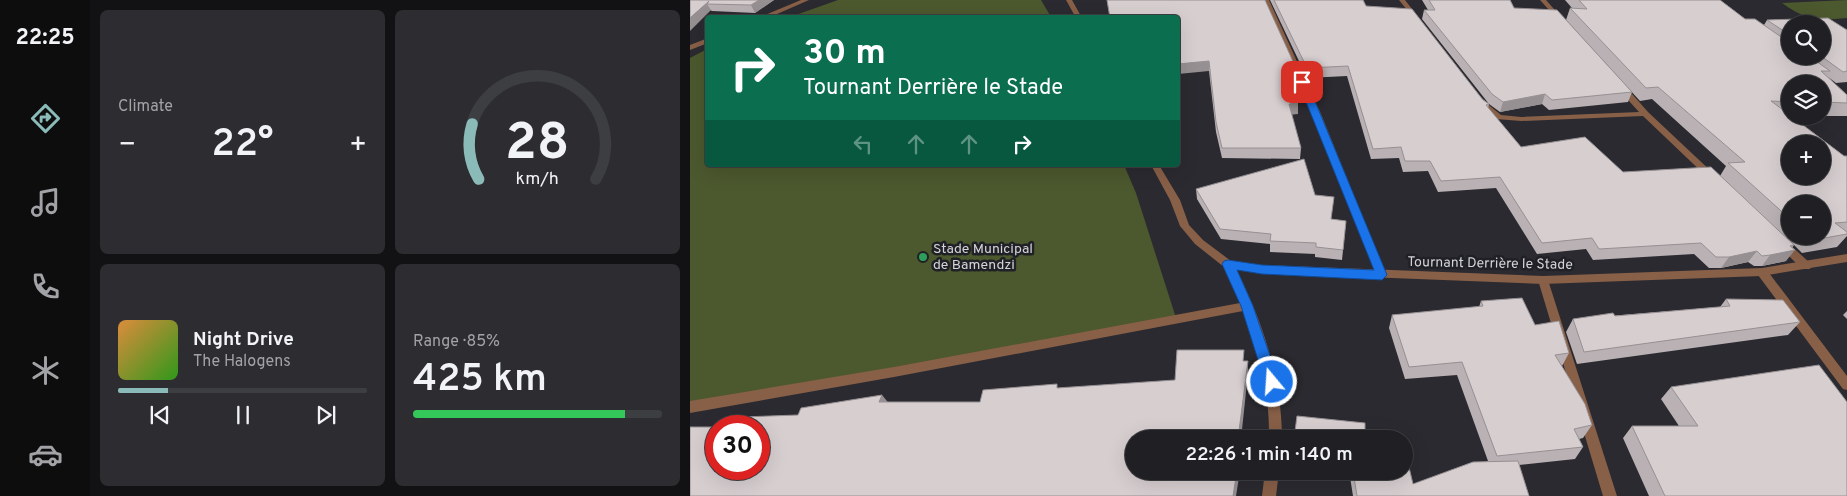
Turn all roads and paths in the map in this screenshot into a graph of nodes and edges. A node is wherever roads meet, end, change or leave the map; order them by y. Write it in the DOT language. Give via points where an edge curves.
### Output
graph roads {
  1 [pos="806,0"];
  2 [pos="1068,0"];
  3 [pos="1266,0"];
  4 [pos="1402,0"];
  5 [pos="1543,0"];
  6 [pos="768,15"];
  7 [pos="1077,15"];
  8 [pos="1420,23"];
  9 [pos="1569,28"];
  10 [pos="705,41"];
  11 [pos="690,48"];
  12 [pos="1613,78"];
  13 [pos="1479,100"];
  14 [pos="1645,114"];
  15 [pos="1156,167"];
  16 [pos="1716,180"];
  17 [pos="1778,239"];
  18 [pos="1847,258"];
  19 [pos="1228,264"];
  20 [pos="1806,266"];
  21 [pos="1762,272"];
  22 [pos="1382,275"];
  23 [pos="1543,280"];
  24 [pos="1247,306"];
  25 [pos="1847,385"];
  26 [pos="690,407"];
  27 [pos="1274,430"];
  28 [pos="1271,480"];
  29 [pos="1269,496"];
  30 [pos="1610,496"];
  1 -- 6 [label="street"];
  2 -- 7 [label="street"];
  3 -- 22 [label="street" via="1317,114"];
  4 -- 8 [label="street"];
  5 -- 9 [label="street"];
  10 -- 11 [label="street"];
  12 -- 14 [label="street"];
  13 -- 14 [label="street" via="1499,117 1521,119"];
  14 -- 16 [label="street"];
  15 -- 19 [label="street, Tournant Derrière le Stade" via="1186,226 1199,242"];
  17 -- 20 [label="street"];
  18 -- 20 [label="street, Tournant Derrière le Stade"];
  19 -- 22 [label="street, Tournant Derrière le Stade" via="1262,269"];
  19 -- 24 [label="street"];
  20 -- 21 [label="street, Tournant Derrière le Stade"];
  21 -- 23 [label="street, Tournant Derrière le Stade"];
  21 -- 25 [label="street"];
  22 -- 23 [label="street, Tournant Derrière le Stade"];
  23 -- 30 [label="street"];
  24 -- 26 [label="street"];
  24 -- 27 [label="street" via="1272,382"];
  28 -- 29 [label="street"];
}
